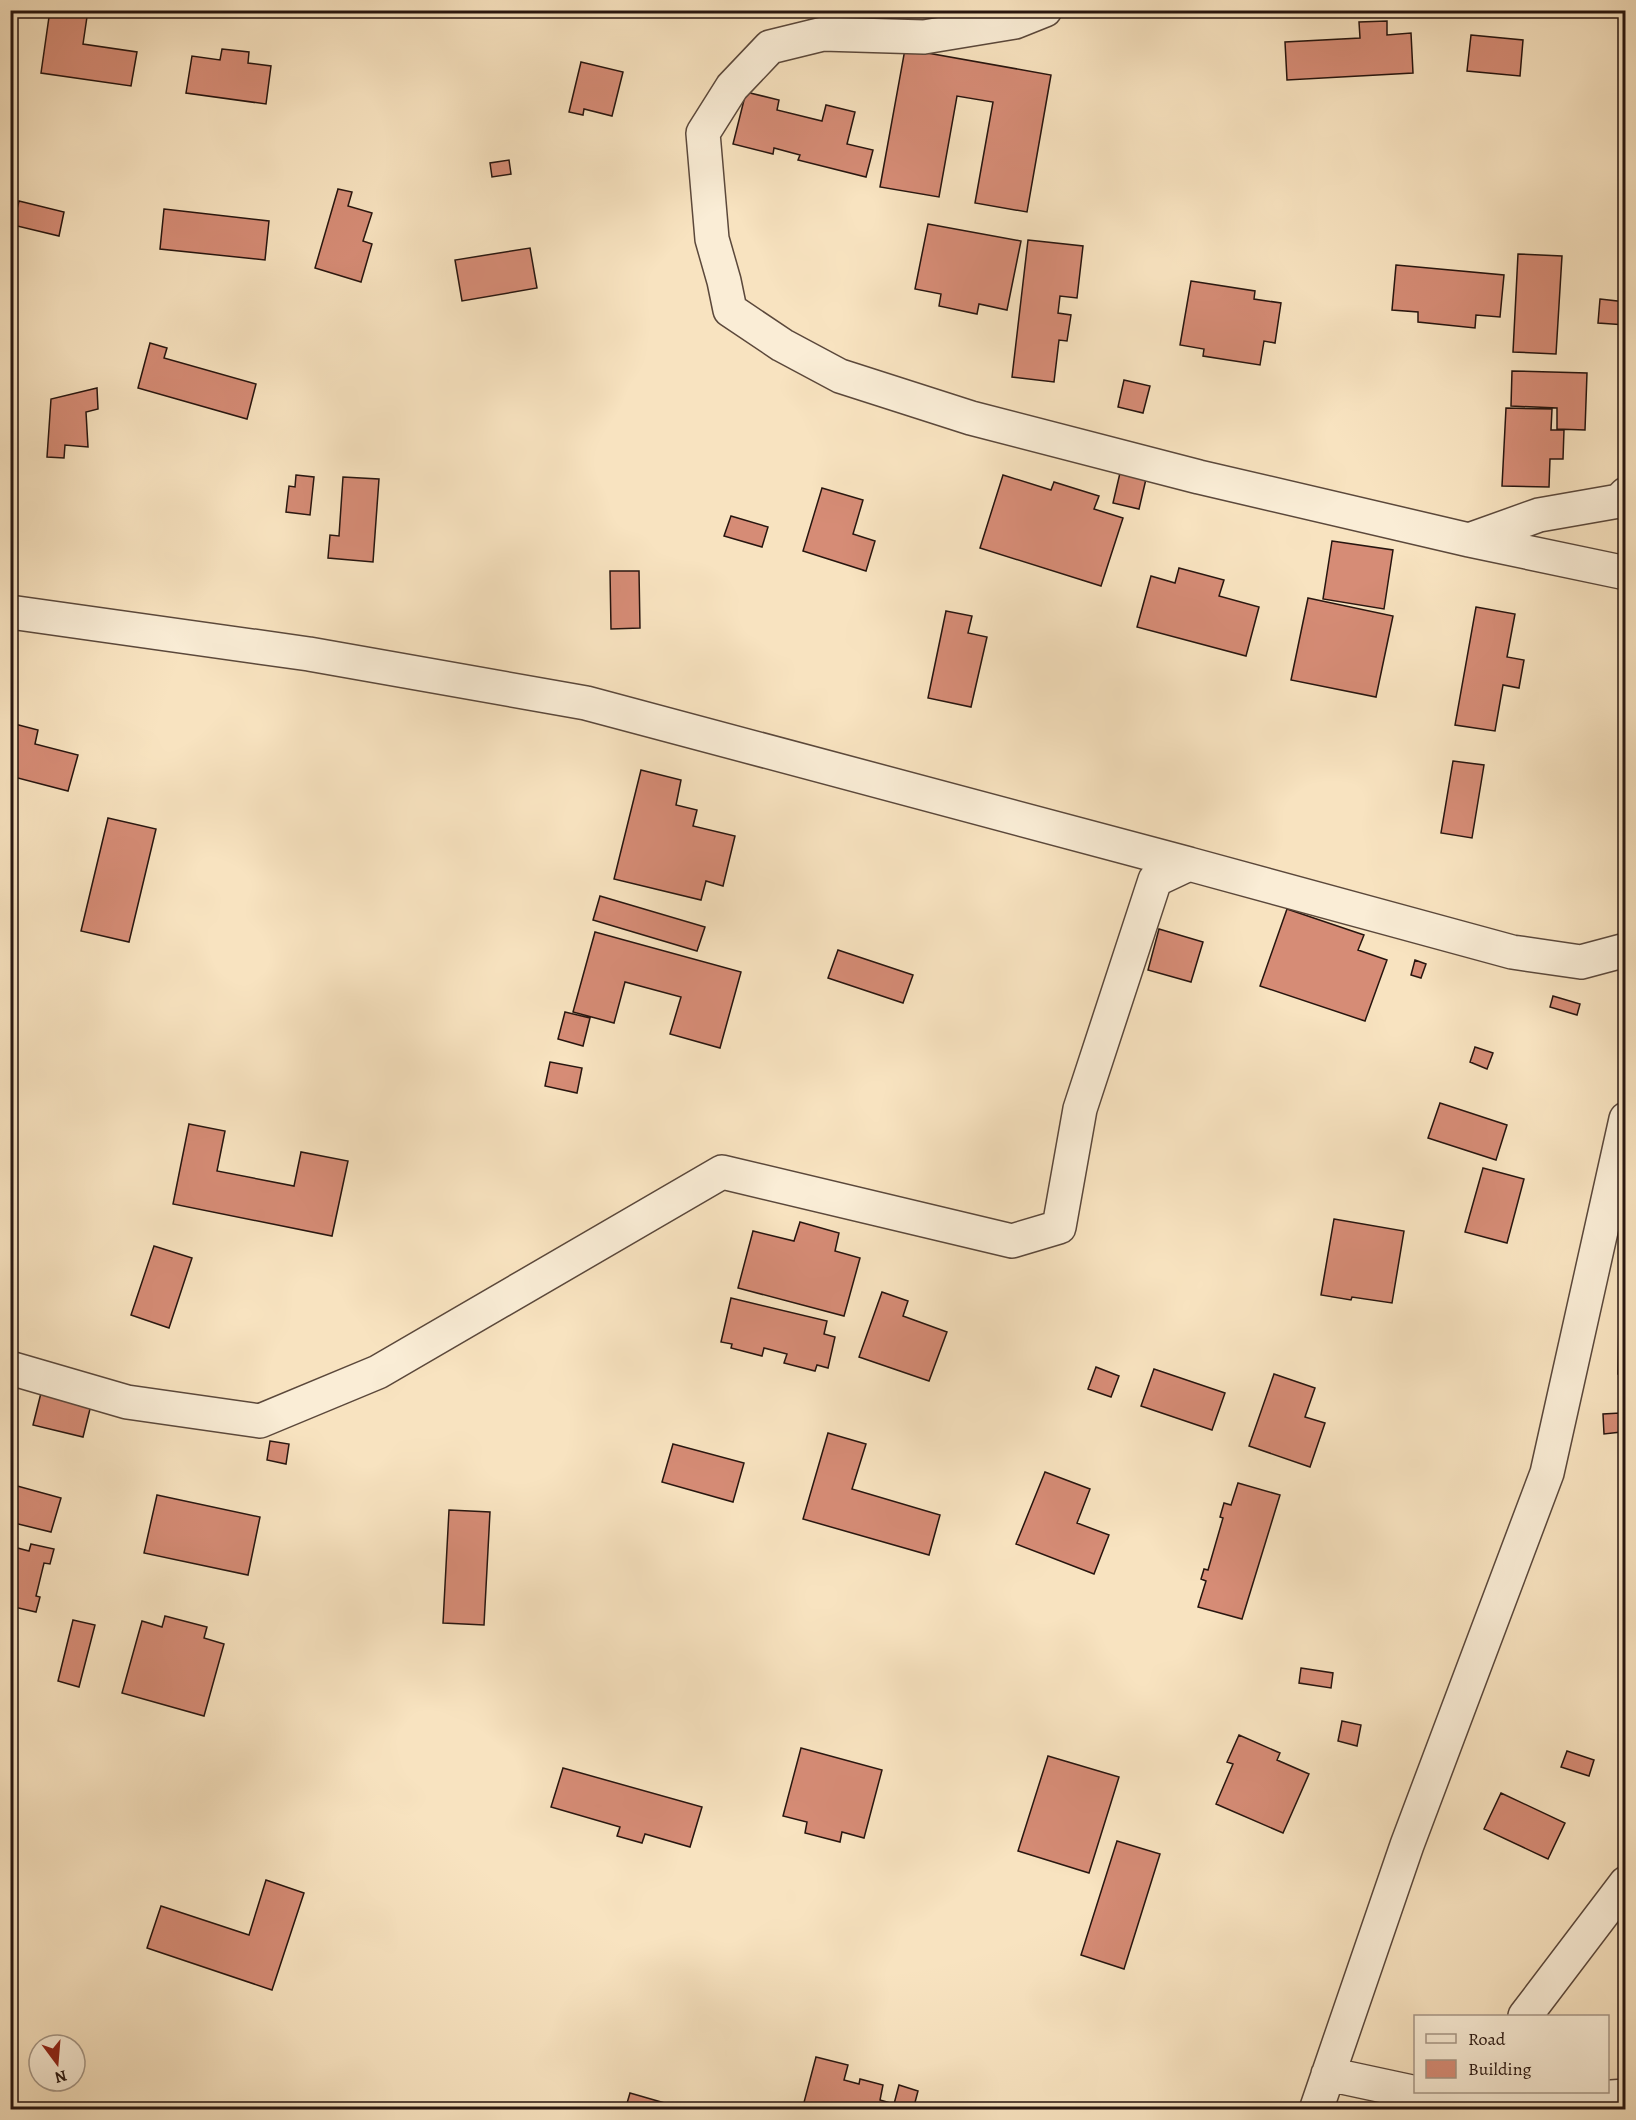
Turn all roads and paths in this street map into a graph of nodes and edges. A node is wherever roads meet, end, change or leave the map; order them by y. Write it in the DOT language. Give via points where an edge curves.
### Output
graph roads {
  1 [pos="1044,10"];
  2 [pos="1626,494"];
  3 [pos="1469,540"];
  4 [pos="1626,573"];
  5 [pos="10,612"];
  6 [pos="1189,864"];
  7 [pos="1626,950"];
  8 [pos="1624,1132"];
  9 [pos="10,1368"];
  10 [pos="1626,1883"];
  11 [pos="1526,2015"];
  12 [pos="1328,2074"];
  13 [pos="1414,2090"];
  14 [pos="1430,2093"];
  15 [pos="1626,2097"];
  16 [pos="1479,2102"];
  17 [pos="1316,2109"];
  1 -- 3 [label="street" via="1015,22 924,37 823,34 770,47 732,87 703,133 712,239 730,310 782,345 840,376 903,397 1187,474"];
  2 -- 3 [label="street" via="1619,501 1539,515"];
  3 -- 4 [label="street"];
  5 -- 6 [label="street" via="309,654 586,703"];
  6 -- 7 [label="street" via="1512,952 1581,962"];
  6 -- 9 [label="street" via="1155,880 1080,1108 1059,1227 1012,1241 722,1172 378,1372 260,1420 127,1402"];
  8 -- 12 [label="street" via="1547,1473 1407,1845"];
  10 -- 11 [label="street"];
  12 -- 13 [label="street"];
  12 -- 17 [label="street"];
  14 -- 16 [label="street"];
  15 -- 16 [label="street"];
}
